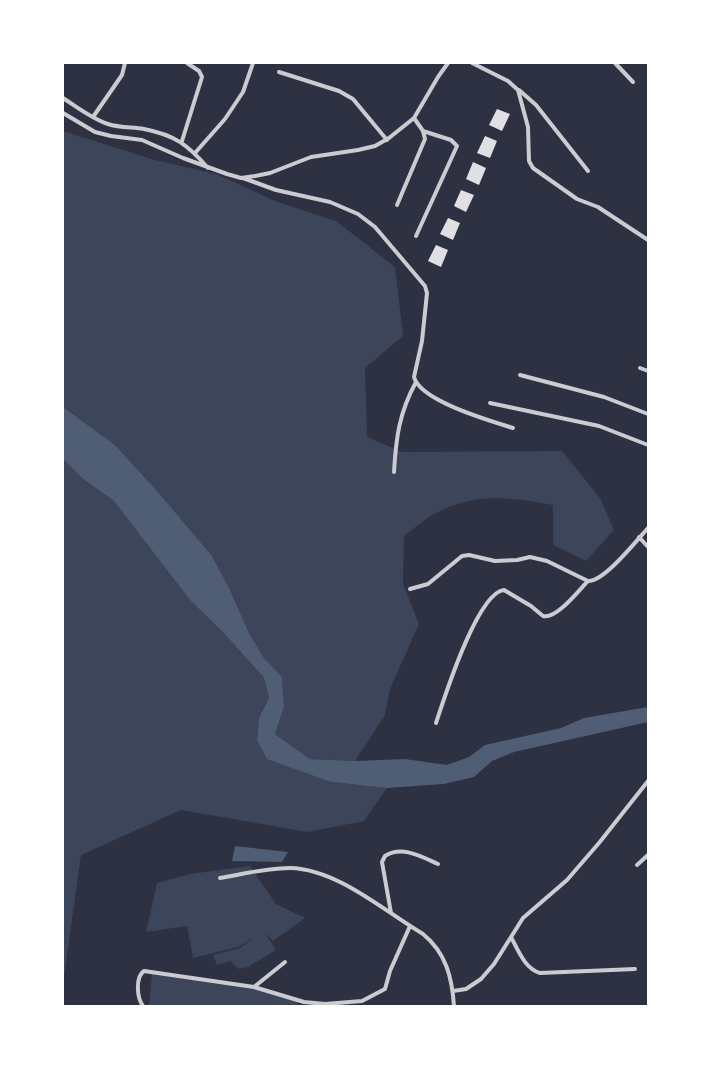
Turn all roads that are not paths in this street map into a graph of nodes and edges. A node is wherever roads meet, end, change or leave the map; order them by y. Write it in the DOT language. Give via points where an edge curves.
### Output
graph roads {
  1 [pos="125,63"];
  2 [pos="187,63"];
  3 [pos="253,63"];
  4 [pos="448,63"];
  5 [pos="472,63"];
  6 [pos="615,63"];
  7 [pos="279,72"];
  8 [pos="633,82"];
  9 [pos="518,90"];
  10 [pos="63,98"];
  11 [pos="63,113"];
  12 [pos="93,117"];
  13 [pos="414,118"];
  14 [pos="423,131"];
  15 [pos="387,140"];
  16 [pos="182,141"];
  17 [pos="195,153"];
  18 [pos="209,169"];
  19 [pos="588,171"];
  20 [pos="241,178"];
  21 [pos="397,205"];
  22 [pos="416,236"];
  23 [pos="648,240"];
  24 [pos="640,368"];
  25 [pos="648,371"];
  26 [pos="520,375"];
  27 [pos="416,382"];
  28 [pos="490,403"];
  29 [pos="648,414"];
  30 [pos="513,428"];
  31 [pos="648,446"];
  32 [pos="394,472"];
  33 [pos="648,528"];
  34 [pos="640,537"];
  35 [pos="648,547"];
  36 [pos="588,581"];
  37 [pos="410,589"];
  38 [pos="436,723"];
  39 [pos="648,780"];
  40 [pos="648,855"];
  41 [pos="438,864"];
  42 [pos="637,865"];
  43 [pos="220,878"];
  44 [pos="391,913"];
  45 [pos="410,926"];
  46 [pos="511,937"];
  47 [pos="285,962"];
  48 [pos="635,969"];
  49 [pos="254,987"];
  50 [pos="453,991"];
  51 [pos="338,1005"];
  52 [pos="143,1006"];
  53 [pos="454,1006"];
  1 -- 12 [label="street" via="122,75"];
  2 -- 16 [label="street" via="199,71 202,77"];
  3 -- 17 [label="street" via="243,92 225,119"];
  4 -- 13 [label="street"];
  5 -- 9 [label="street" via="508,81"];
  6 -- 8 [label="street"];
  7 -- 15 [label="street" via="339,91 353,99"];
  9 -- 19 [label="street" via="536,105"];
  9 -- 23 [label="street" via="528,127 530,165 577,199 598,207"];
  10 -- 12 [label="street"];
  11 -- 18 [label="street" via="95,132 142,140"];
  12 -- 16 [label="street" via="109,124 145,129"];
  13 -- 14 [label="street"];
  13 -- 15 [label="street"];
  14 -- 21 [label="street" via="421,149"];
  14 -- 22 [label="street" via="451,140 457,146"];
  15 -- 20 [label="street" via="375,146 311,157 270,173"];
  16 -- 17 [label="street"];
  17 -- 18 [label="street"];
  18 -- 20 [label="street"];
  20 -- 27 [label="street" via="276,190 330,202 358,214 376,227 422,280 427,293 422,341 414,377"];
  24 -- 25 [label="street"];
  26 -- 29 [label="street" via="604,397"];
  27 -- 30 [label="street" via="459,410"];
  27 -- 32 [label="street" via="401,415"];
  28 -- 31 [label="street" via="605,428"];
  33 -- 34 [label="street"];
  34 -- 35 [label="street"];
  34 -- 36 [label="street" via="625,556 597,580"];
  36 -- 37 [label="street" via="547,560 530,557 495,561 469,555 462,556 428,584"];
  36 -- 38 [label="street" via="563,607 548,617 504,590 498,592 480,612 453,671"];
  39 -- 46 [label="street" via="582,864 523,918"];
  40 -- 42 [label="street"];
  41 -- 44 [label="street" via="409,852 394,852 385,856 382,862"];
  43 -- 44 [label="street" via="291,868 321,874"];
  44 -- 45 [label="street"];
  45 -- 50 [label="street" via="423,934 441,952"];
  45 -- 51 [label="street" via="385,989 362,1002"];
  46 -- 48 [label="street" via="528,966 535,972"];
  46 -- 50 [label="street" via="481,979 466,989"];
  47 -- 49 [label="street"];
  49 -- 51 [label="street" via="304,1002"];
  49 -- 52 [label="street" via="144,971 138,979 138,991"];
  50 -- 53 [label="street"];
}
